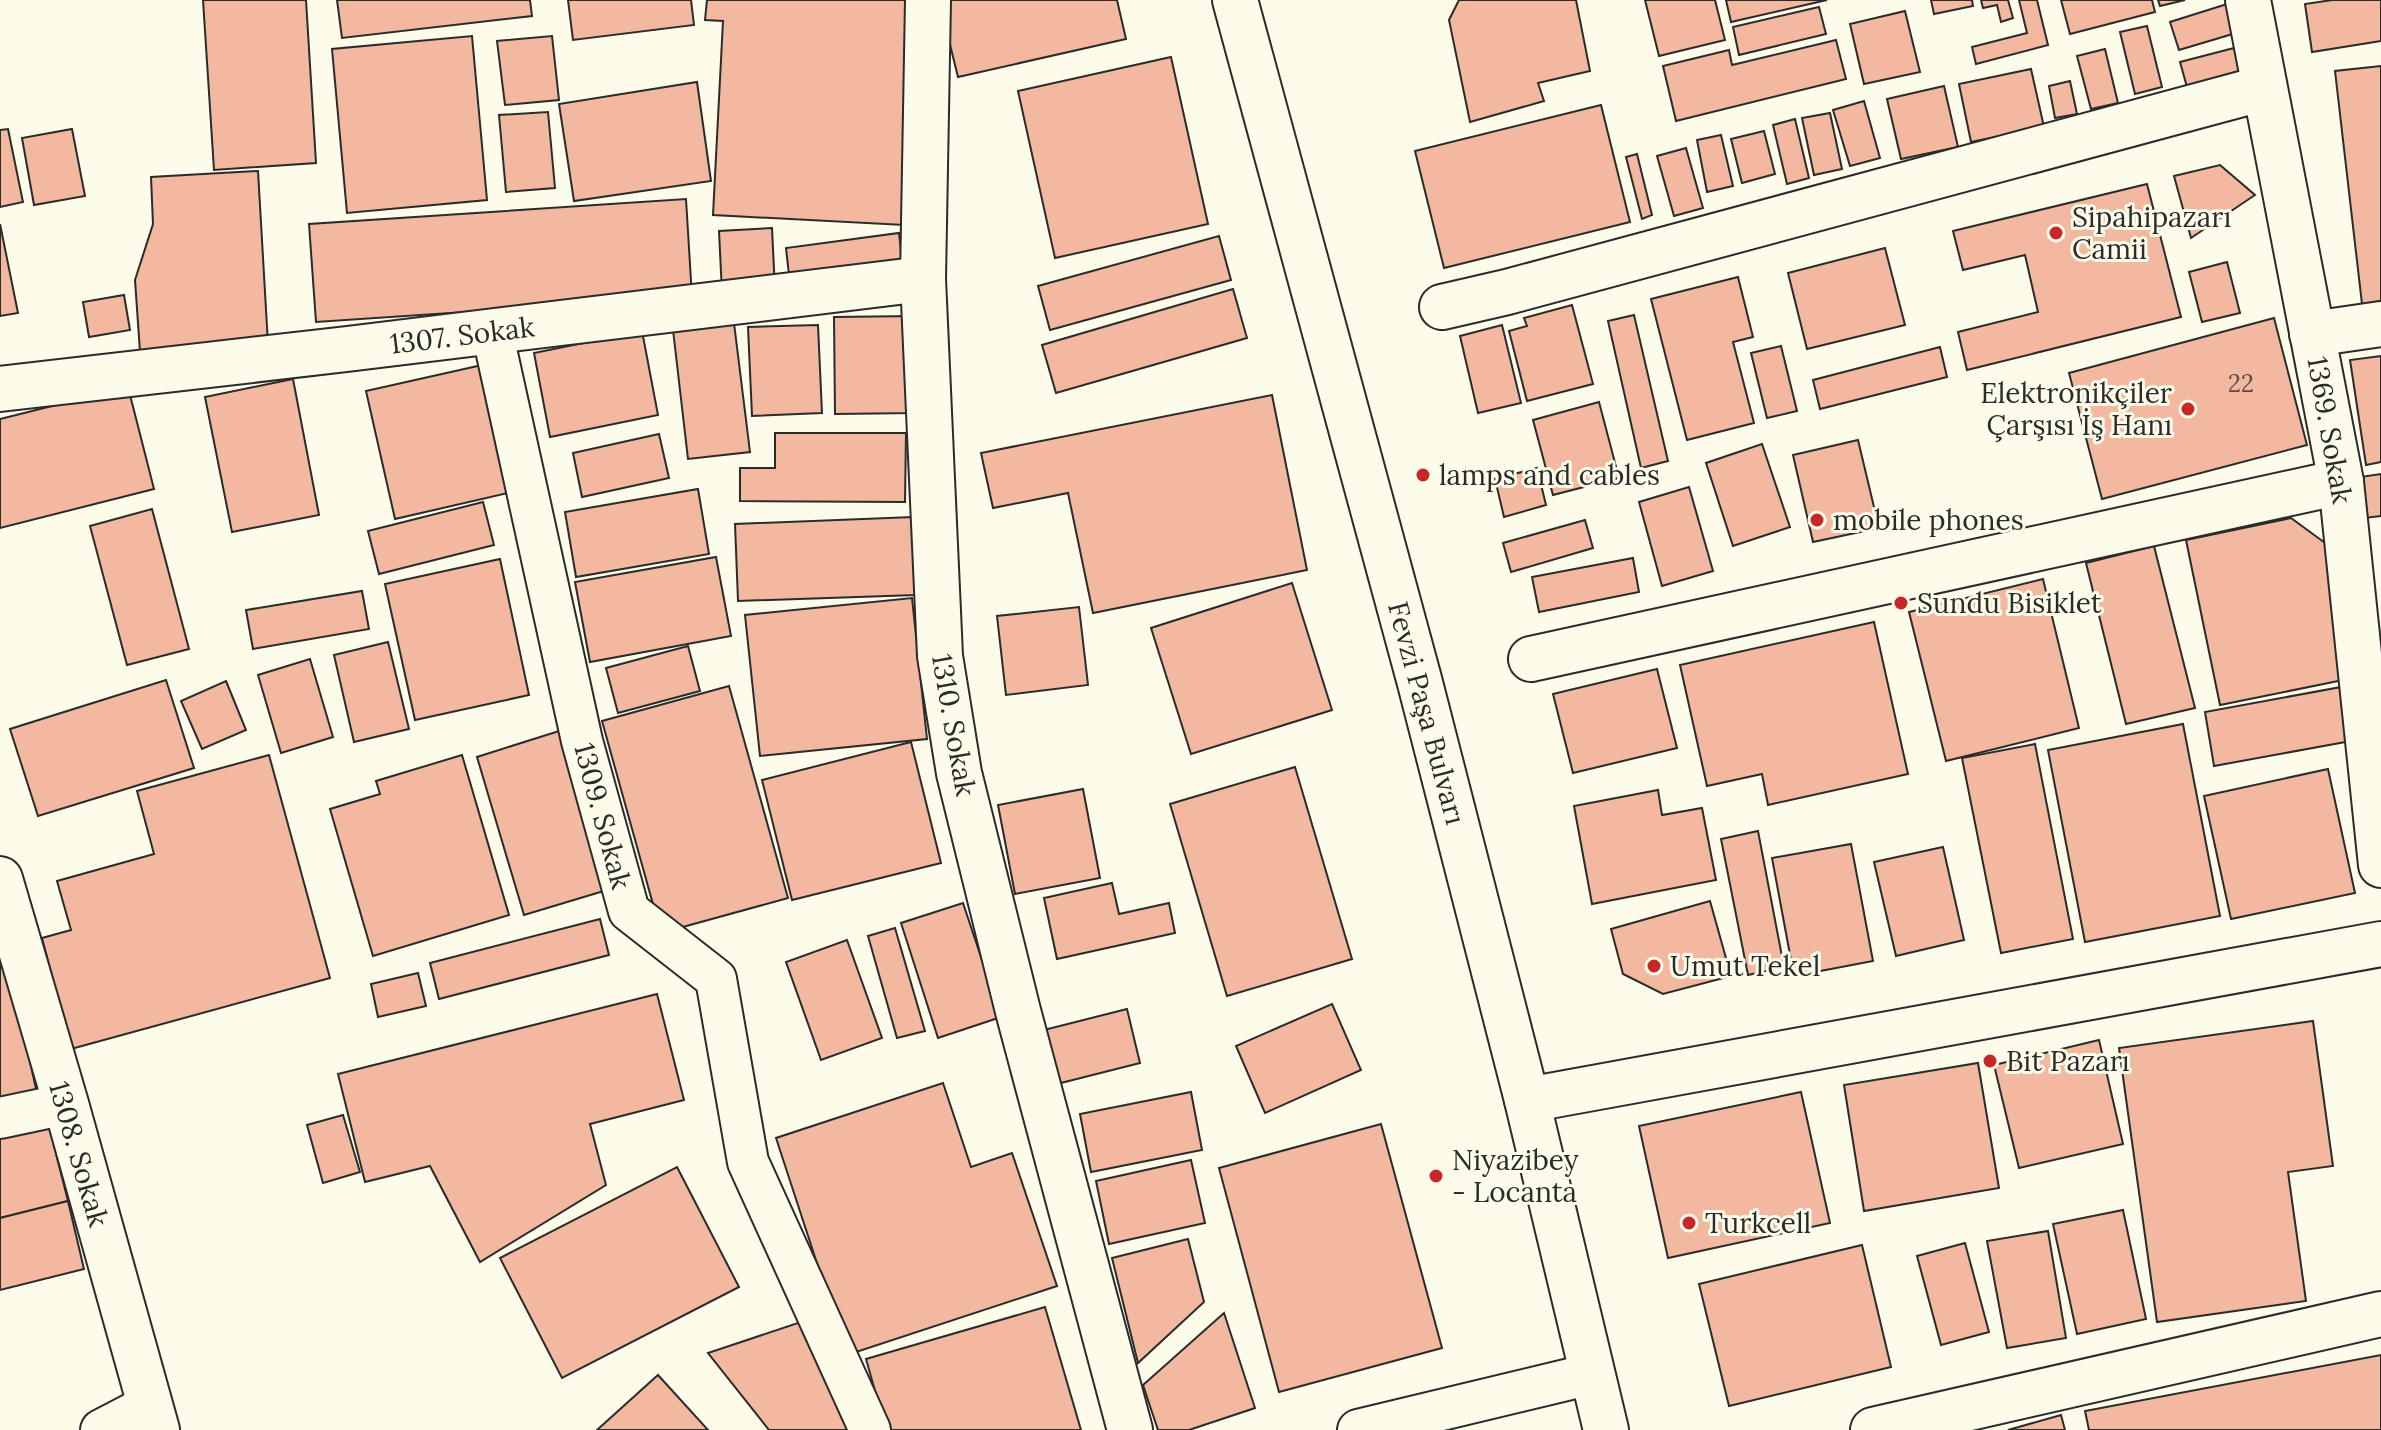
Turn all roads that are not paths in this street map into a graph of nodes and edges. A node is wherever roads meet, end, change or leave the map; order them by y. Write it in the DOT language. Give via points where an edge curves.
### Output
graph roads {
  1 [pos="928,0"];
  2 [pos="1235,0"];
  3 [pos="2248,0"];
  4 [pos="2264,88"];
  5 [pos="923,279"];
  6 [pos="1442,307"];
  7 [pos="2381,324"];
  8 [pos="492,331"];
  9 [pos="2312,334"];
  10 [pos="0,389"];
  11 [pos="2341,482"];
  12 [pos="1531,659"];
  13 [pos="2381,865"];
  14 [pos="0,879"];
  15 [pos="2381,944"];
  16 [pos="1527,1100"];
  17 [pos="66,1104"];
  18 [pos="0,1118"];
  19 [pos="2381,1314"];
  20 [pos="1591,1374"];
  21 [pos="153,1418"];
  22 [pos="101,1430"];
  23 [pos="870,1430"];
  24 [pos="1130,1430"];
  25 [pos="1358,1430"];
  26 [pos="1606,1430"];
  27 [pos="1873,1430"];
  1 -- 5 [label="street, 1310. Sokak"];
  2 -- 16 [label="street, Fevzi Paşa Bulvarı"];
  3 -- 4 [label="street, 1369. Sokak"];
  4 -- 6 [label="street"];
  4 -- 9 [label="street, 1369. Sokak"];
  5 -- 8 [label="street, 1307. Sokak"];
  5 -- 24 [label="street, 1310. Sokak" via="940,656 959,773"];
  7 -- 9 [label="street"];
  8 -- 10 [label="street, 1307. Sokak"];
  8 -- 23 [label="street, 1309. Sokak" via="582,741 629,911 716,979 748,1162"];
  9 -- 11 [label="street, 1369. Sokak"];
  11 -- 12 [label="street"];
  11 -- 13 [label="street, 1369. Sokak"];
  14 -- 17 [label="street, 1308. Sokak"];
  15 -- 16 [label="street"];
  16 -- 20 [label="street, Fevzi Paşa Bulvarı"];
  17 -- 18 [label="street"];
  17 -- 21 [label="street, 1308. Sokak"];
  19 -- 27 [label="street"];
  20 -- 25 [label="street"];
  20 -- 26 [label="street, Fevzi Paşa Bulvarı"];
  21 -- 22 [label="street"];
}
